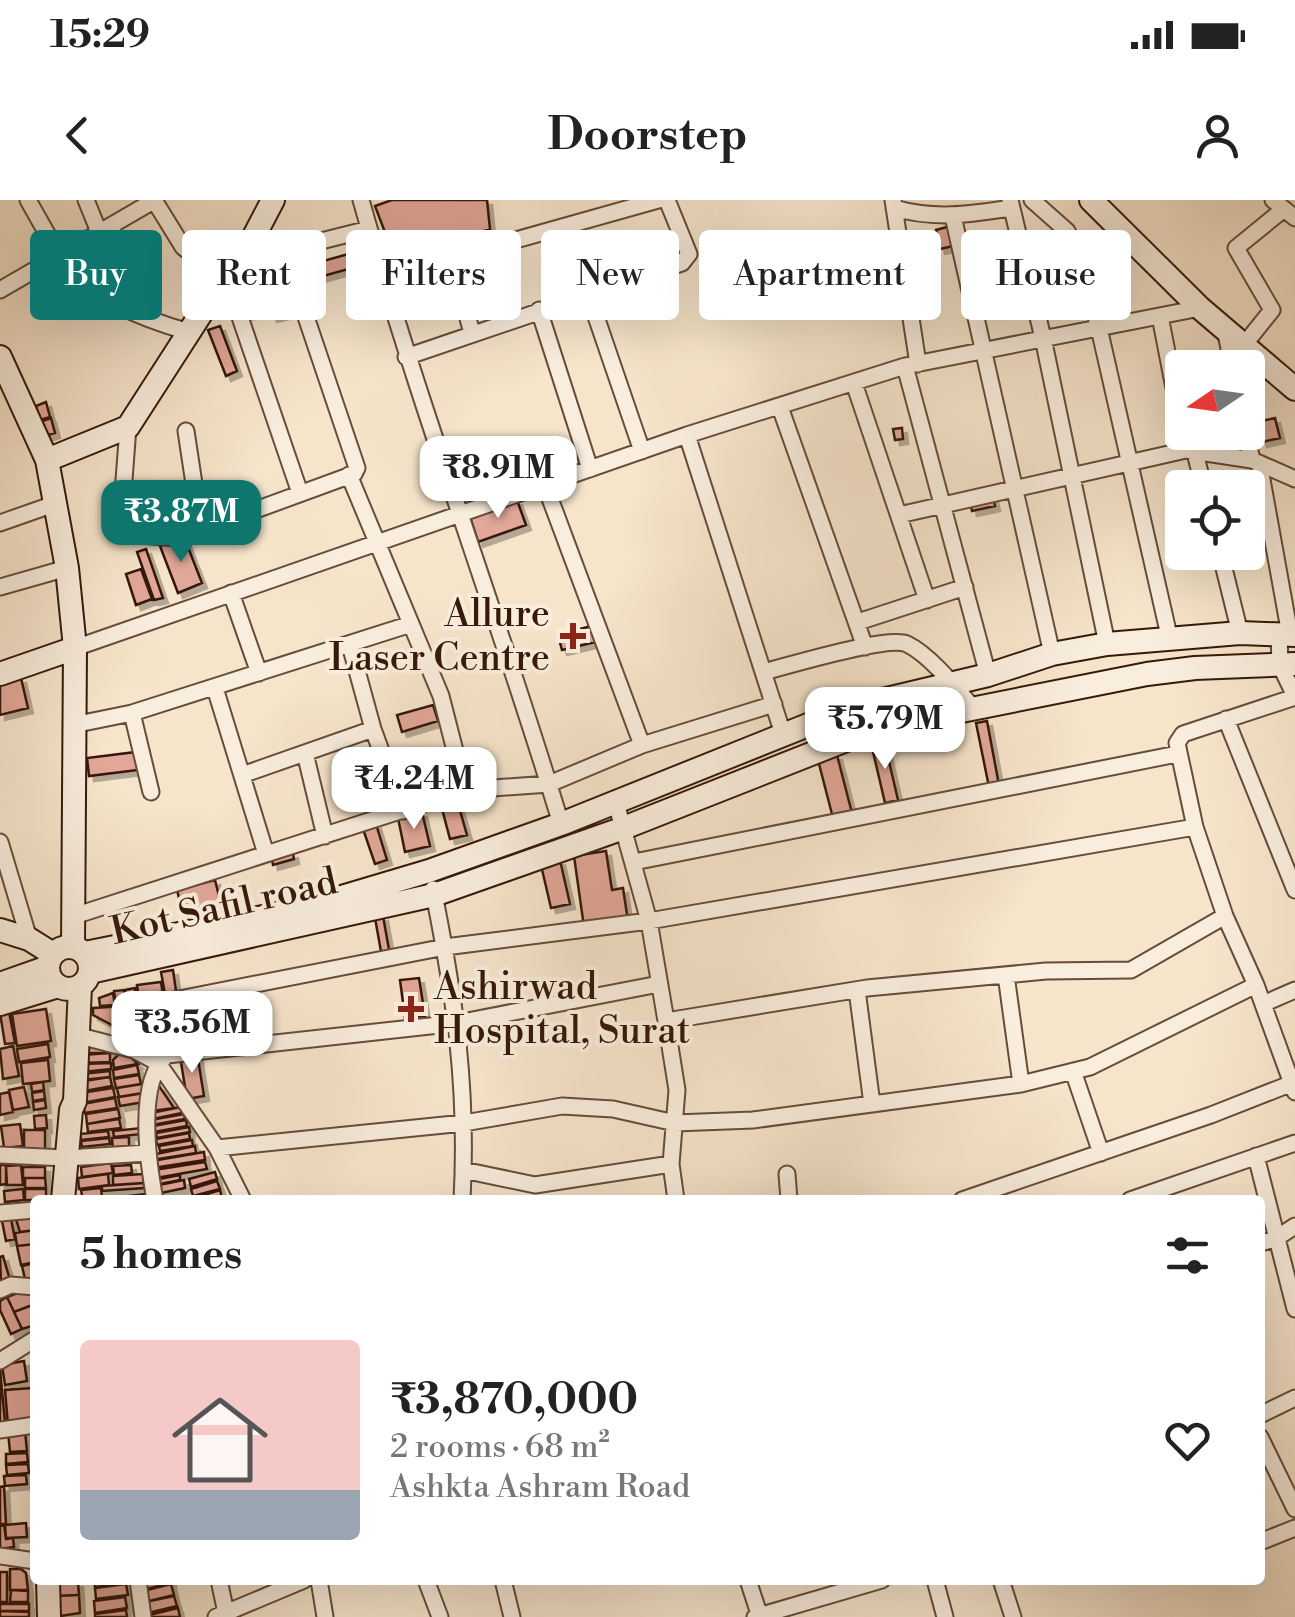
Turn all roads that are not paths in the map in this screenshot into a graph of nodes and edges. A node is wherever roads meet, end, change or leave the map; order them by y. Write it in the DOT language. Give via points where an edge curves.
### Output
graph roads {
  1 [pos="28,200"];
  2 [pos="86,200"];
  3 [pos="154,200"];
  4 [pos="273,200"];
  5 [pos="361,200"];
  6 [pos="658,200"];
  7 [pos="668,200"];
  8 [pos="1032,200"];
  9 [pos="1091,200"];
  10 [pos="894,204"];
  11 [pos="1011,204"];
  12 [pos="1284,209"];
  13 [pos="953,216"];
  14 [pos="104,229"];
  15 [pos="369,229"];
  16 [pos="41,230"];
  17 [pos="256,230"];
  18 [pos="326,243"];
  19 [pos="182,247"];
  20 [pos="679,263"];
  21 [pos="30,272"];
  22 [pos="0,290"];
  23 [pos="1200,308"];
  24 [pos="541,309"];
  25 [pos="538,310"];
  26 [pos="1160,316"];
  27 [pos="147,320"];
  28 [pos="198,320"];
  29 [pos="246,320"];
  30 [pos="307,320"];
  31 [pos="597,320"];
  32 [pos="1099,328"];
  33 [pos="1225,329"];
  34 [pos="189,332"];
  35 [pos="472,334"];
  36 [pos="1043,338"];
  37 [pos="1244,345"];
  38 [pos="1168,350"];
  39 [pos="1229,350"];
  40 [pos="981,352"];
  41 [pos="0,357"];
  42 [pos="406,357"];
  43 [pos="912,365"];
  44 [pos="854,383"];
  45 [pos="1295,389"];
  46 [pos="780,407"];
  47 [pos="128,428"];
  48 [pos="186,431"];
  49 [pos="688,435"];
  50 [pos="1190,450"];
  51 [pos="1252,450"];
  52 [pos="642,451"];
  53 [pos="48,460"];
  54 [pos="1130,460"];
  55 [pos="1256,461"];
  56 [pos="590,469"];
  57 [pos="1197,470"];
  58 [pos="1072,475"];
  59 [pos="349,476"];
  60 [pos="1295,479"];
  61 [pos="545,485"];
  62 [pos="1016,488"];
  63 [pos="300,493"];
  64 [pos="57,504"];
  65 [pos="942,505"];
  66 [pos="462,514"];
  67 [pos="899,515"];
  68 [pos="0,523"];
  69 [pos="202,530"];
  70 [pos="375,544"];
  71 [pos="67,568"];
  72 [pos="1224,570"];
  73 [pos="0,587"];
  74 [pos="965,587"];
  75 [pos="232,593"];
  76 [pos="927,600"];
  77 [pos="858,622"];
  78 [pos="411,624"];
  79 [pos="1240,632"];
  80 [pos="1288,635"];
  81 [pos="1170,640"];
  82 [pos="1107,644"];
  83 [pos="350,645"];
  84 [pos="864,647"];
  85 [pos="75,648"];
  86 [pos="1052,654"];
  87 [pos="1287,664"];
  88 [pos="764,672"];
  89 [pos="258,673"];
  90 [pos="0,674"];
  91 [pos="988,676"];
  92 [pos="953,684"];
  93 [pos="215,688"];
  94 [pos="1295,697"];
  95 [pos="774,704"];
  96 [pos="974,708"];
  97 [pos="132,713"];
  98 [pos="1226,719"];
  99 [pos="73,725"];
  100 [pos="374,728"];
  101 [pos="783,734"];
  102 [pos="642,745"];
  103 [pos="306,752"];
  104 [pos="1177,754"];
  105 [pos="242,775"];
  106 [pos="549,784"];
  107 [pos="465,790"];
  108 [pos="151,792"];
  109 [pos="616,803"];
  110 [pos="403,810"];
  111 [pos="561,824"];
  112 [pos="1195,827"];
  113 [pos="621,830"];
  114 [pos="325,836"];
  115 [pos="0,842"];
  116 [pos="266,854"];
  117 [pos="634,862"];
  118 [pos="429,871"];
  119 [pos="1295,890"];
  120 [pos="434,896"];
  121 [pos="74,916"];
  122 [pos="1225,916"];
  123 [pos="649,921"];
  124 [pos="0,930"];
  125 [pos="29,939"];
  126 [pos="445,947"];
  127 [pos="69,969"];
  128 [pos="1006,974"];
  129 [pos="0,984"];
  130 [pos="660,984"];
  131 [pos="1256,985"];
  132 [pos="857,990"];
  133 [pos="1295,990"];
  134 [pos="164,1002"];
  135 [pos="0,1004"];
  136 [pos="1263,1004"];
  137 [pos="666,1021"];
  138 [pos="457,1023"];
  139 [pos="76,1036"];
  140 [pos="158,1063"];
  141 [pos="1073,1071"];
  142 [pos="1022,1084"];
  143 [pos="1293,1088"];
  144 [pos="872,1104"];
  145 [pos="70,1110"];
  146 [pos="464,1123"];
  147 [pos="676,1123"];
  148 [pos="1295,1143"];
  149 [pos="218,1148"];
  150 [pos="148,1153"];
  151 [pos="1101,1153"];
  152 [pos="0,1155"];
  153 [pos="1256,1156"];
  154 [pos="66,1158"];
  155 [pos="671,1164"];
  156 [pos="463,1170"];
  157 [pos="786,1174"];
  158 [pos="524,1192"];
  159 [pos="63,1195"];
  160 [pos="154,1195"];
  161 [pos="241,1195"];
  162 [pos="462,1195"];
  163 [pos="675,1195"];
  164 [pos="788,1195"];
  165 [pos="977,1195"];
  166 [pos="1144,1195"];
  167 [pos="1262,1195"];
  168 [pos="30,1210"];
  169 [pos="0,1213"];
  170 [pos="1295,1226"];
  171 [pos="1268,1241"];
  172 [pos="30,1287"];
  173 [pos="0,1290"];
  174 [pos="1295,1308"];
  175 [pos="30,1342"];
  176 [pos="0,1361"];
  177 [pos="1295,1398"];
  178 [pos="1265,1413"];
  179 [pos="30,1426"];
  180 [pos="0,1430"];
  181 [pos="1265,1447"];
  182 [pos="1295,1509"];
  183 [pos="1295,1528"];
  184 [pos="1265,1540"];
  185 [pos="0,1556"];
  186 [pos="30,1560"];
  187 [pos="48,1585"];
  188 [pos="139,1585"];
  189 [pos="219,1585"];
  190 [pos="292,1585"];
  191 [pos="320,1585"];
  192 [pos="428,1585"];
  193 [pos="504,1585"];
  194 [pos="749,1585"];
  195 [pos="861,1585"];
  196 [pos="936,1585"];
  197 [pos="1002,1585"];
  198 [pos="221,1615"];
  199 [pos="49,1617"];
  200 [pos="143,1617"];
  201 [pos="325,1617"];
  202 [pos="440,1617"];
  203 [pos="512,1617"];
  204 [pos="758,1617"];
  205 [pos="946,1617"];
  206 [pos="1013,1617"];
  1 -- 16 [label="street"];
  2 -- 14 [label="street"];
  3 -- 14 [label="street"];
  3 -- 19 [label="street"];
  4 -- 17 [label="main road"];
  5 -- 15 [label="street"];
  6 -- 35 [label="street" via="460,256 454,268"];
  7 -- 20 [label="street" via="689,254"];
  8 -- 32 [label="street" via="1074,242"];
  9 -- 23 [label="main road"];
  10 -- 13 [label="street"];
  10 -- 43 [label="street"];
  11 -- 13 [label="street"];
  11 -- 36 [label="street"];
  12 -- 37 [label="street" via="1236,248 1272,310"];
  13 -- 40 [label="street"];
  15 -- 18 [label="street"];
  15 -- 42 [label="street"];
  21 -- 22 [label="street"];
  23 -- 26 [label="street"];
  23 -- 33 [label="main road"];
  24 -- 25 [label="street"];
  25 -- 35 [label="street"];
  25 -- 56 [label="street"];
  26 -- 32 [label="street"];
  26 -- 38 [label="street"];
  27 -- 34 [label="street"];
  28 -- 34 [label="main road"];
  29 -- 63 [label="street"];
  30 -- 59 [label="street" via="357,468"];
  31 -- 52 [label="street"];
  32 -- 36 [label="street"];
  32 -- 54 [label="street"];
  33 -- 37 [label="main road"];
  33 -- 39 [label="street"];
  34 -- 47 [label="main road"];
  35 -- 42 [label="street"];
  36 -- 40 [label="street"];
  36 -- 58 [label="street"];
  37 -- 45 [label="main road"];
  40 -- 43 [label="street"];
  40 -- 62 [label="street"];
  41 -- 53 [label="main road"];
  42 -- 66 [label="street"];
  43 -- 44 [label="street"];
  43 -- 65 [label="street"];
  44 -- 46 [label="street"];
  44 -- 67 [label="street"];
  46 -- 49 [label="street"];
  46 -- 77 [label="street"];
  47 -- 53 [label="main road"];
  47 -- 69 [label="street" via="124,527 169,540"];
  48 -- 69 [label="street"];
  49 -- 52 [label="street"];
  49 -- 88 [label="street"];
  50 -- 54 [label="street"];
  50 -- 55 [label="street"];
  50 -- 57 [label="street"];
  51 -- 55 [label="street"];
  52 -- 56 [label="street"];
  53 -- 64 [label="main road"];
  54 -- 58 [label="street"];
  54 -- 81 [label="street"];
  55 -- 60 [label="street"];
  55 -- 80 [label="street"];
  56 -- 61 [label="street"];
  58 -- 62 [label="street"];
  58 -- 82 [label="street"];
  59 -- 63 [label="street"];
  59 -- 70 [label="street"];
  61 -- 66 [label="street"];
  61 -- 102 [label="street"];
  62 -- 65 [label="street"];
  62 -- 86 [label="street"];
  63 -- 69 [label="street"];
  64 -- 68 [label="street"];
  64 -- 71 [label="main road"];
  65 -- 67 [label="street"];
  65 -- 74 [label="street"];
  66 -- 70 [label="street"];
  66 -- 106 [label="street"];
  67 -- 76 [label="street"];
  70 -- 75 [label="street"];
  70 -- 78 [label="street"];
  71 -- 73 [label="street"];
  71 -- 85 [label="main road"];
  72 -- 79 [label="street"];
  74 -- 76 [label="street"];
  74 -- 91 [label="street"];
  75 -- 85 [label="street"];
  75 -- 89 [label="street"];
  76 -- 77 [label="street"];
  77 -- 84 [label="street"];
  78 -- 83 [label="street"];
  78 -- 107 [label="street" via="445,709"];
  79 -- 80 [label="main road, Kot Safil road"];
  79 -- 81 [label="main road, Kot Safil road"];
  80 -- 87 [label="street"];
  81 -- 82 [label="main road, Kot Safil road"];
  82 -- 86 [label="main road, Kot Safil road"];
  83 -- 89 [label="street"];
  83 -- 100 [label="street"];
  84 -- 88 [label="street"];
  84 -- 92 [label="street" via="908,644"];
  85 -- 90 [label="main road"];
  85 -- 99 [label="main road"];
  86 -- 91 [label="main road, Kot Safil road"];
  87 -- 94 [label="street"];
  87 -- 96 [label="main road, Kot Safil road" via="1147,674"];
  88 -- 95 [label="street"];
  89 -- 93 [label="street"];
  91 -- 92 [label="main road, Kot Safil road"];
  92 -- 96 [label="street"];
  92 -- 101 [label="main road, Kot Safil road" via="852,707"];
  93 -- 97 [label="street"];
  93 -- 105 [label="street"];
  94 -- 98 [label="street"];
  95 -- 101 [label="street"];
  95 -- 102 [label="street"];
  96 -- 113 [label="main road, Kot Safil road" via="849,739"];
  97 -- 99 [label="street"];
  97 -- 108 [label="street"];
  98 -- 104 [label="street" via="1183,734"];
  98 -- 119 [label="street"];
  99 -- 121 [label="main road"];
  100 -- 103 [label="street"];
  100 -- 110 [label="street"];
  101 -- 109 [label="main road, Kot Safil road"];
  102 -- 106 [label="street"];
  103 -- 105 [label="street"];
  103 -- 114 [label="street"];
  104 -- 112 [label="street"];
  104 -- 117 [label="street"];
  105 -- 116 [label="street"];
  106 -- 107 [label="street"];
  106 -- 111 [label="street"];
  107 -- 110 [label="street"];
  109 -- 111 [label="main road, Kot Safil road"];
  109 -- 113 [label="street"];
  110 -- 114 [label="street"];
  111 -- 118 [label="main road, Kot Safil road"];
  112 -- 122 [label="street"];
  112 -- 123 [label="street"];
  113 -- 117 [label="street"];
  113 -- 120 [label="main road, Kot Safil road"];
  114 -- 116 [label="street"];
  115 -- 125 [label="street"];
  116 -- 121 [label="street"];
  117 -- 123 [label="street"];
  118 -- 120 [label="street"];
  118 -- 127 [label="main road, Kot Safil road"];
  120 -- 126 [label="street"];
  120 -- 127 [label="main road, Kot Safil road"];
  121 -- 127 [label="main road"];
  122 -- 128 [label="street" via="1131,970"];
  122 -- 131 [label="street"];
  123 -- 126 [label="street"];
  123 -- 130 [label="street"];
  124 -- 125 [label="main road"];
  125 -- 127 [label="main road"];
  126 -- 134 [label="street"];
  126 -- 138 [label="street"];
  127 -- 129 [label="main road, Kot Safil road"];
  127 -- 135 [label="main road, Kot Safil road"];
  127 -- 139 [label="main road"];
  127 -- 145 [label="main road"];
  128 -- 132 [label="street"];
  128 -- 142 [label="street"];
  130 -- 137 [label="street"];
  130 -- 138 [label="street"];
  131 -- 136 [label="street"];
  131 -- 141 [label="street"];
  132 -- 137 [label="street"];
  132 -- 144 [label="street"];
  133 -- 136 [label="street"];
  136 -- 143 [label="street"];
  137 -- 147 [label="street"];
  138 -- 140 [label="street" via="176,1053"];
  138 -- 146 [label="street"];
  139 -- 140 [label="street"];
  139 -- 145 [label="main road"];
  140 -- 149 [label="street"];
  140 -- 150 [label="street" via="148,1091"];
  141 -- 142 [label="street"];
  141 -- 151 [label="street"];
  142 -- 144 [label="street"];
  143 -- 151 [label="street"];
  144 -- 147 [label="street"];
  145 -- 154 [label="main road"];
  146 -- 147 [label="street" via="562,1106"];
  146 -- 149 [label="street"];
  146 -- 156 [label="street"];
  147 -- 155 [label="street"];
  148 -- 153 [label="street"];
  149 -- 161 [label="street"];
  150 -- 154 [label="street"];
  150 -- 160 [label="street"];
  151 -- 165 [label="street"];
  152 -- 154 [label="street"];
  153 -- 166 [label="street"];
  153 -- 167 [label="street"];
  154 -- 159 [label="main road"];
  155 -- 158 [label="street"];
  155 -- 163 [label="street"];
  156 -- 158 [label="street"];
  156 -- 162 [label="street"];
  157 -- 164 [label="street"];
  168 -- 169 [label="street"];
  170 -- 171 [label="street"];
  171 -- 174 [label="street"];
  172 -- 173 [label="street"];
  175 -- 176 [label="street"];
  177 -- 178 [label="street"];
  179 -- 180 [label="street"];
  181 -- 182 [label="street"];
  183 -- 184 [label="street"];
  185 -- 186 [label="street"];
  187 -- 199 [label="main road"];
  188 -- 200 [label="street"];
  189 -- 198 [label="street"];
  190 -- 198 [label="street"];
  191 -- 201 [label="street"];
  192 -- 202 [label="street"];
  193 -- 203 [label="street"];
  194 -- 204 [label="street"];
  195 -- 204 [label="street"];
  196 -- 205 [label="street"];
  197 -- 206 [label="street"];
}
